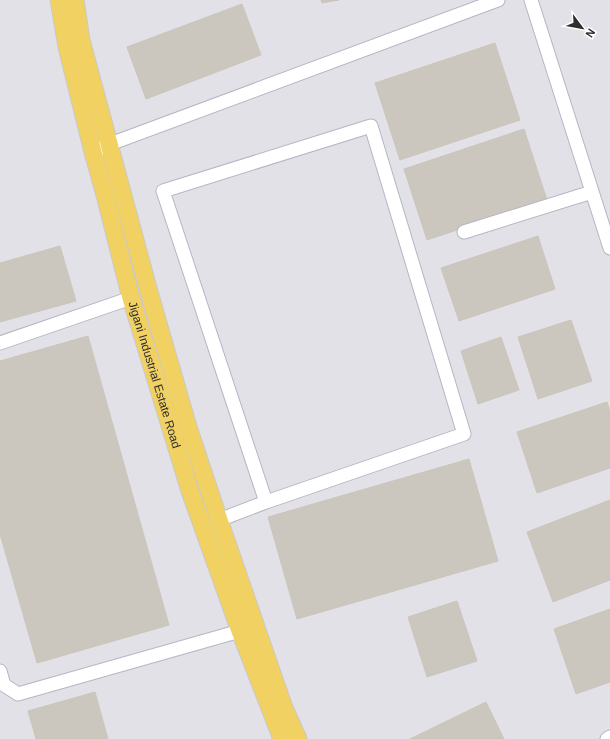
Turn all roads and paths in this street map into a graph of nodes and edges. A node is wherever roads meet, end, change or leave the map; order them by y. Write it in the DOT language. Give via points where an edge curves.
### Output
graph roads {
  1 [pos="59,0"];
  2 [pos="75,0"];
  3 [pos="498,0"];
  4 [pos="531,0"];
  5 [pos="110,144"];
  6 [pos="93,152"];
  7 [pos="592,192"];
  8 [pos="464,232"];
  9 [pos="610,248"];
  10 [pos="131,298"];
  11 [pos="0,343"];
  12 [pos="266,502"];
  13 [pos="219,520"];
  14 [pos="240,631"];
  15 [pos="0,671"];
  16 [pos="610,737"];
  17 [pos="282,739"];
  18 [pos="298,739"];
  19 [pos="607,739"];
  1 -- 6 [label="main road, Jigani Industrial Estate Road" via="67,47"];
  2 -- 5 [label="main road, Jigani Industrial Estate Road" via="81,40"];
  3 -- 5 [label="street"];
  4 -- 7 [label="street"];
  5 -- 6 [label="street"];
  5 -- 13 [label="main road, Jigani Industrial Estate Road" via="151,300 188,427"];
  6 -- 10 [label="main road, Jigani Industrial Estate Road"];
  7 -- 8 [label="street"];
  7 -- 9 [label="street"];
  10 -- 11 [label="street"];
  10 -- 14 [label="main road, Jigani Industrial Estate Road" via="190,491"];
  12 -- 12 [label="street" via="163,191 371,126 464,434"];
  12 -- 13 [label="street"];
  13 -- 18 [label="main road, Jigani Industrial Estate Road" via="284,708"];
  14 -- 15 [label="street" via="18,694 4,685"];
  14 -- 17 [label="main road, Jigani Industrial Estate Road"];
  16 -- 19 [label="street"];
}
